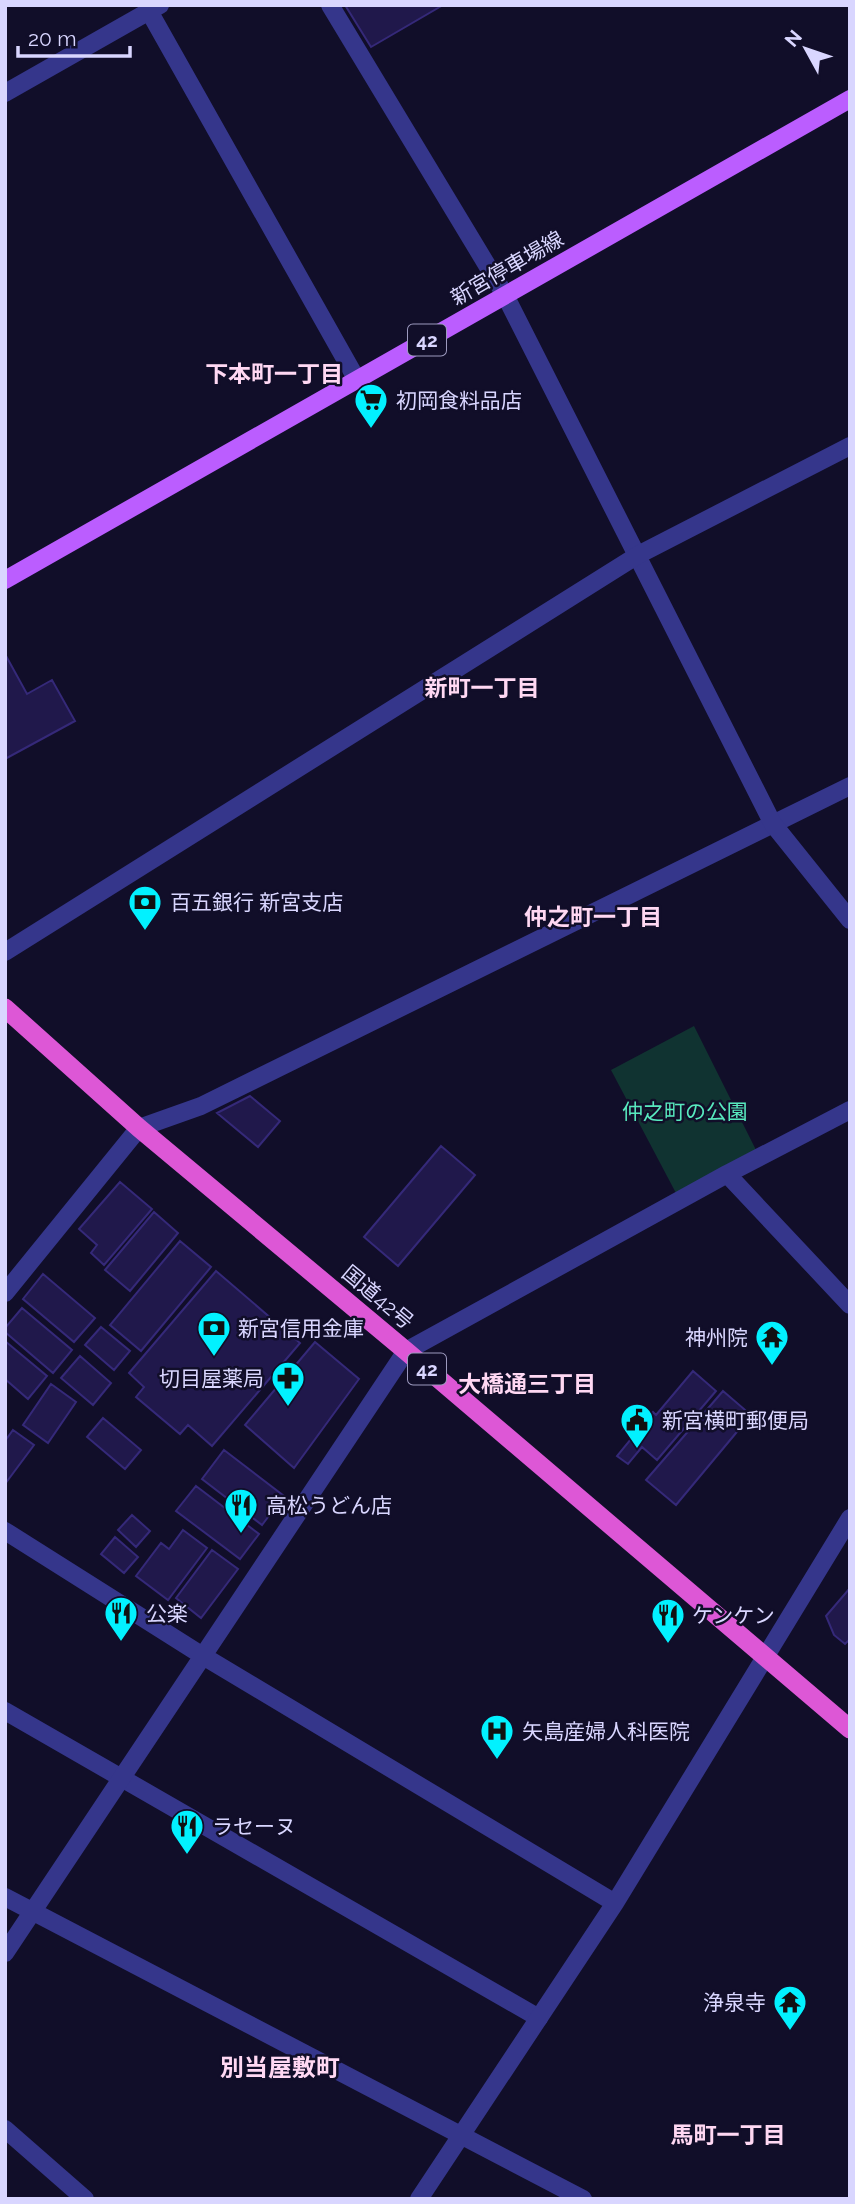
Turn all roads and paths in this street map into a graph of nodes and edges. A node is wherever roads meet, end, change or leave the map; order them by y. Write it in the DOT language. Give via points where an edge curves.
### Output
graph roads {
  1 [pos="330,5"];
  2 [pos="155,8"];
  3 [pos="5,93"];
  4 [pos="850,99"];
  5 [pos="505,295"];
  6 [pos="357,380"];
  7 [pos="850,446"];
  8 [pos="638,555"];
  9 [pos="5,580"];
  10 [pos="850,786"];
  11 [pos="773,824"];
  12 [pos="850,920"];
  13 [pos="5,952"];
  14 [pos="5,1009"];
  15 [pos="850,1110"];
  16 [pos="139,1128"];
  17 [pos="727,1174"];
  18 [pos="5,1293"];
  19 [pos="850,1305"];
  20 [pos="407,1351"];
  21 [pos="850,1518"];
  22 [pos="5,1531"];
  23 [pos="203,1656"];
  24 [pos="765,1657"];
  25 [pos="5,1711"];
  26 [pos="850,1729"];
  27 [pos="121,1779"];
  28 [pos="5,1897"];
  29 [pos="615,1903"];
  30 [pos="32,1912"];
  31 [pos="5,1953"];
  32 [pos="539,2018"];
  33 [pos="5,2129"];
  34 [pos="462,2133"];
  35 [pos="85,2199"];
  36 [pos="419,2199"];
  37 [pos="583,2199"];
  1 -- 5 [label="street"];
  2 -- 3 [label="street"];
  2 -- 6 [label="street"];
  4 -- 5 [label="main road, 新宮停車場線 / 42"];
  5 -- 6 [label="main road, 新宮停車場線 / 42"];
  5 -- 8 [label="street"];
  6 -- 9 [label="main road, 新宮停車場線 / 42"];
  7 -- 8 [label="street"];
  8 -- 11 [label="street"];
  8 -- 13 [label="street"];
  10 -- 11 [label="street"];
  11 -- 12 [label="street"];
  11 -- 16 [label="street" via="201,1106"];
  14 -- 16 [label="highway, 国道42号 / 42"];
  15 -- 17 [label="street"];
  16 -- 18 [label="street"];
  16 -- 20 [label="highway, 国道42号 / 42"];
  17 -- 19 [label="street"];
  17 -- 20 [label="street"];
  20 -- 23 [label="street"];
  20 -- 24 [label="highway, 国道42号 / 42"];
  21 -- 24 [label="street"];
  22 -- 23 [label="street"];
  23 -- 27 [label="street"];
  23 -- 29 [label="street"];
  24 -- 26 [label="highway, 国道42号 / 42"];
  24 -- 29 [label="street"];
  25 -- 27 [label="street"];
  27 -- 30 [label="street"];
  27 -- 32 [label="street"];
  28 -- 30 [label="street"];
  29 -- 32 [label="street"];
  30 -- 31 [label="street"];
  30 -- 34 [label="street"];
  32 -- 34 [label="street"];
  33 -- 35 [label="street"];
  34 -- 36 [label="street"];
  34 -- 37 [label="street"];
}
